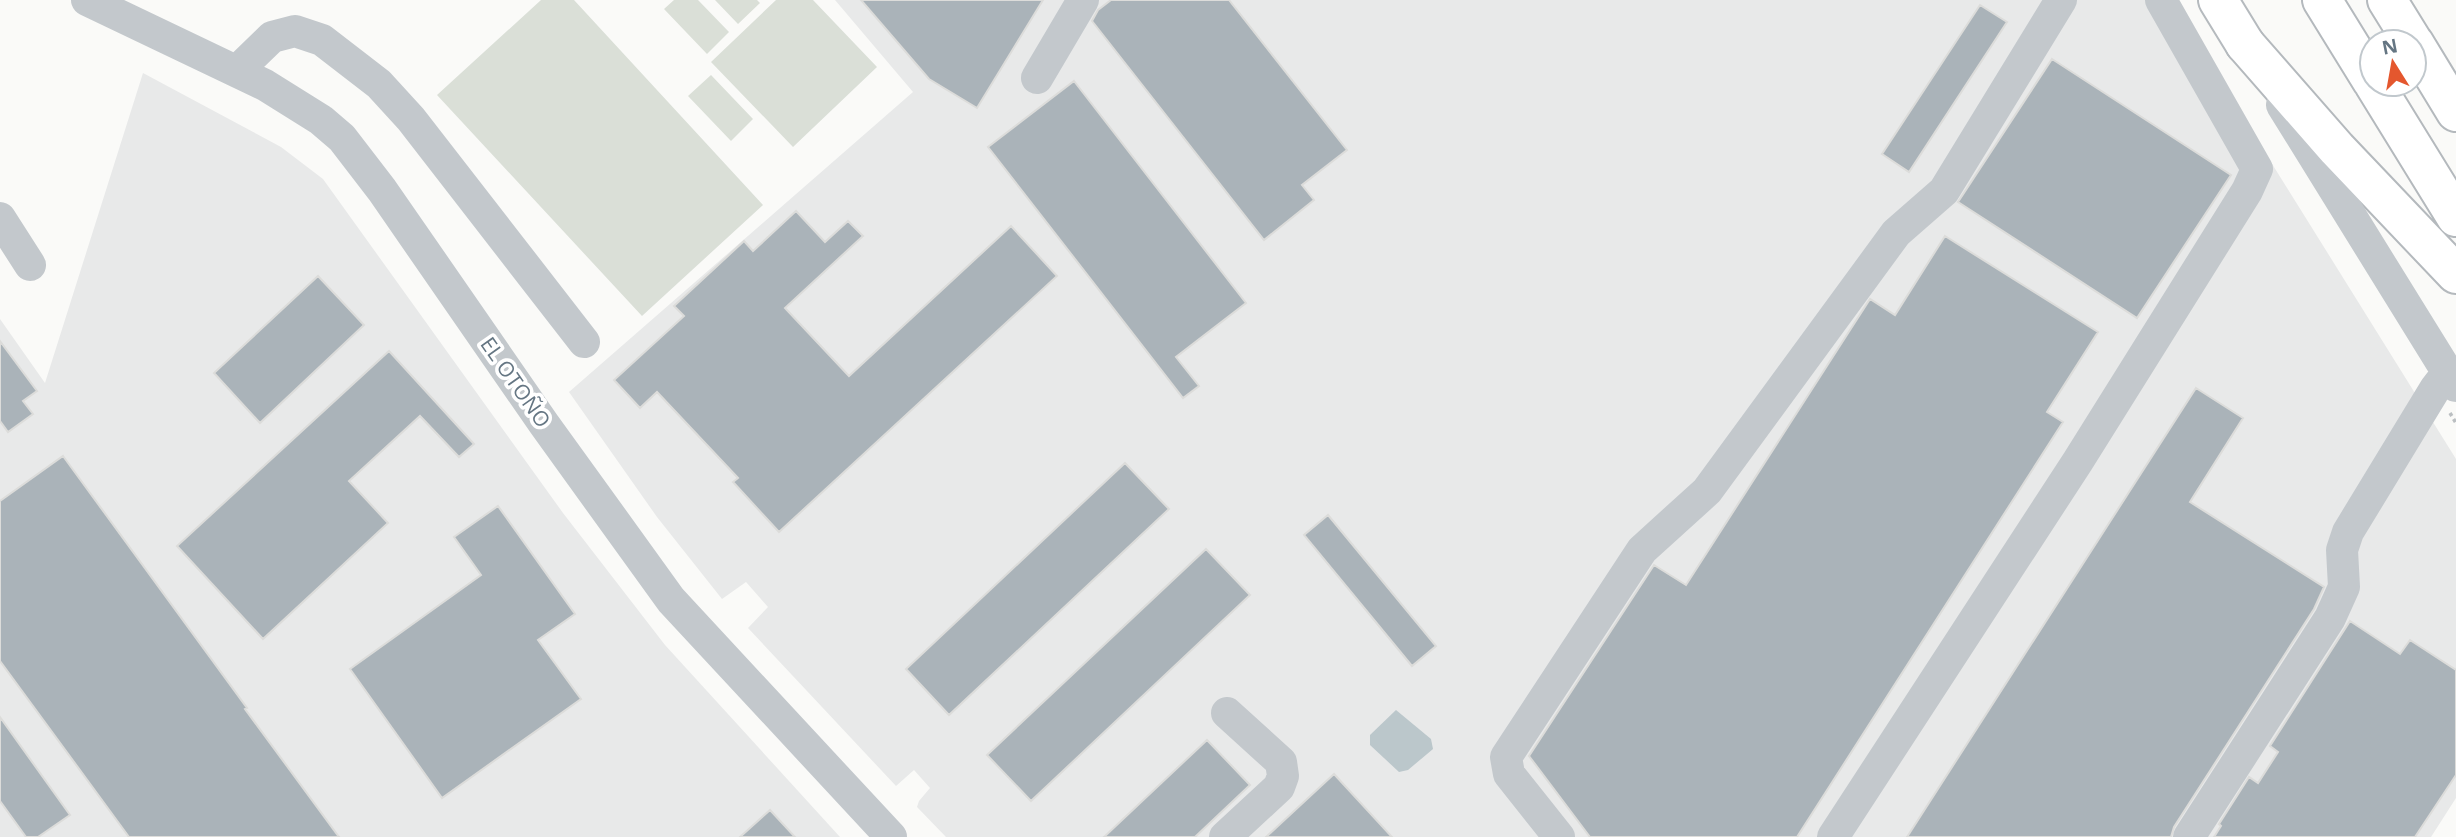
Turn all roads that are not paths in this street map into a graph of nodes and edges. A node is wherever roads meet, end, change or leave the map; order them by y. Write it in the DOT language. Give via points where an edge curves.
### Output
graph roads {
  1 [pos="87,0"];
  2 [pos="1083,0"];
  3 [pos="2061,0"];
  4 [pos="2161,0"];
  5 [pos="2218,0"];
  6 [pos="2322,0"];
  7 [pos="2387,0"];
  8 [pos="2405,28"];
  9 [pos="2245,44"];
  10 [pos="2358,58"];
  11 [pos="2428,66"];
  12 [pos="237,71"];
  13 [pos="1037,78"];
  14 [pos="2383,98"];
  15 [pos="2456,112"];
  16 [pos="2456,217"];
  17 [pos="0,218"];
  18 [pos="30,265"];
  19 [pos="2456,274"];
  20 [pos="584,342"];
  21 [pos="2452,379"];
  22 [pos="1227,713"];
  23 [pos="891,837"];
  24 [pos="1225,837"];
  25 [pos="1559,837"];
  26 [pos="1833,837"];
  27 [pos="2189,837"];
  1 -- 12 [label="street, EL OTOÑO"];
  2 -- 13 [label="street"];
  3 -- 25 [label="street" via="1944,191 1896,233 1707,491 1642,550 1506,757 1509,774"];
  4 -- 26 [label="street" via="2256,169 2247,191 2078,461"];
  5 -- 9 [label="main road"];
  6 -- 10 [label="main road"];
  7 -- 8 [label="main road"];
  9 -- 19 [label="main road"];
  9 -- 21 [label="street"];
  11 -- 15 [label="main road"];
  12 -- 20 [label="street" via="272,37 295,31 322,40 379,84"];
  12 -- 23 [label="street, EL OTOÑO" via="311,114 342,138 671,600"];
  14 -- 16 [label="main road"];
  17 -- 18 [label="street"];
  21 -- 27 [label="street" via="2348,532 2342,550 2344,587 2330,618"];
  22 -- 24 [label="street" via="1280,762 1283,776 1279,787"];
}
